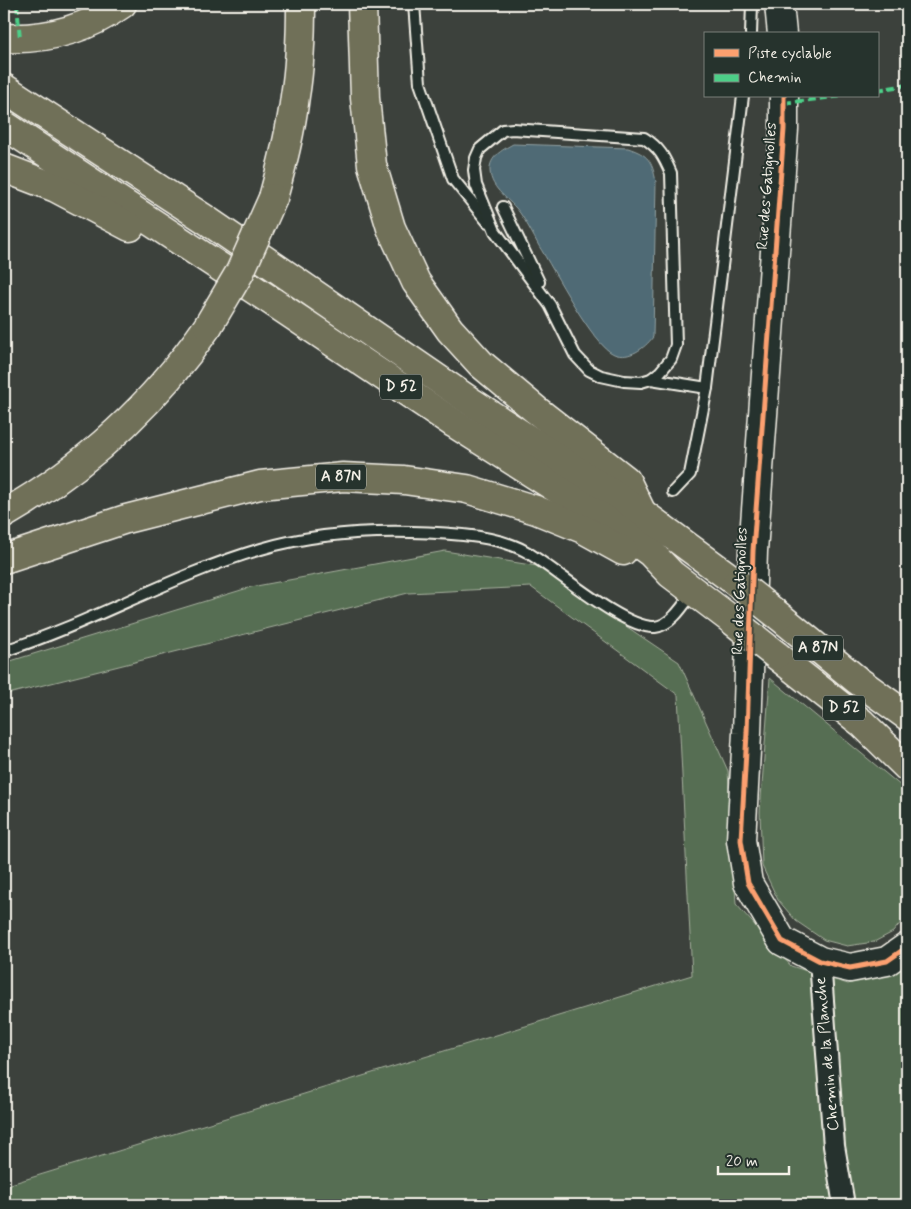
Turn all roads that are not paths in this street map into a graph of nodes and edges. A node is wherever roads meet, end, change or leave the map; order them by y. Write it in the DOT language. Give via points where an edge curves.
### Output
graph roads {
  1 [pos="122,4"];
  2 [pos="301,4"];
  3 [pos="362,4"];
  4 [pos="414,4"];
  5 [pos="752,4"];
  6 [pos="779,4"];
  7 [pos="751,32"];
  8 [pos="782,32"];
  9 [pos="4,38"];
  10 [pos="4,88"];
  11 [pos="743,98"];
  12 [pos="784,98"];
  13 [pos="4,125"];
  14 [pos="4,168"];
  15 [pos="504,207"];
  16 [pos="496,232"];
  17 [pos="267,298"];
  18 [pos="550,306"];
  19 [pos="651,380"];
  20 [pos="707,388"];
  21 [pos="673,492"];
  22 [pos="642,513"];
  23 [pos="4,514"];
  24 [pos="4,559"];
  25 [pos="671,574"];
  26 [pos="694,591"];
  27 [pos="4,651"];
  28 [pos="907,716"];
  29 [pos="907,768"];
  30 [pos="907,947"];
  31 [pos="820,961"];
  32 [pos="844,1205"];
  1 -- 9 [label="highway" via="72,30 40,37"];
  2 -- 23 [label="highway, bridge" via="296,96 288,141 273,198 240,272 193,349 131,419 60,478"];
  3 -- 22 [label="highway" via="365,98 372,165 391,228 416,282 450,330 481,364 626,480"];
  4 -- 16 [label="lane" via="420,83 443,152 453,178"];
  5 -- 7 [label="lane"];
  6 -- 8 [label="street"];
  10 -- 22 [label="highway, A 87N"];
  11 -- 20 [label="lane"];
  12 -- 31 [label="street, Rue des Gatignolles" via="753,551 741,840 748,883 782,941"];
  13 -- 17 [label="highway, D 52"];
  14 -- 17 [label="highway" via="56,188 109,215 245,297"];
  15 -- 18 [label="lane"];
  16 -- 18 [label="lane"];
  16 -- 19 [label="lane" via="476,185 474,170 480,149 503,130 633,136 655,145 671,173 676,345 671,359"];
  17 -- 25 [label="highway, D 52" via="603,518 651,553"];
  18 -- 19 [label="lane" via="575,355 589,370 624,381"];
  19 -- 20 [label="lane"];
  20 -- 21 [label="lane" via="690,474"];
  22 -- 28 [label="highway, A 87N, bridge"];
  24 -- 25 [label="highway, A 87N" via="126,519 260,485 343,477 404,480 468,489 536,510 583,529"];
  25 -- 26 [label="highway, D 52"];
  26 -- 27 [label="lane" via="673,618 655,627 634,622 608,608 547,564 506,543 429,532 341,534 261,549 204,568 62,630"];
  26 -- 29 [label="highway, D 52, bridge" via="862,723"];
  30 -- 31 [label="street, Rue des Gatignolles" via="887,961 850,968"];
  31 -- 32 [label="street, Chemin de la Planche" via="834,1146"];
}
